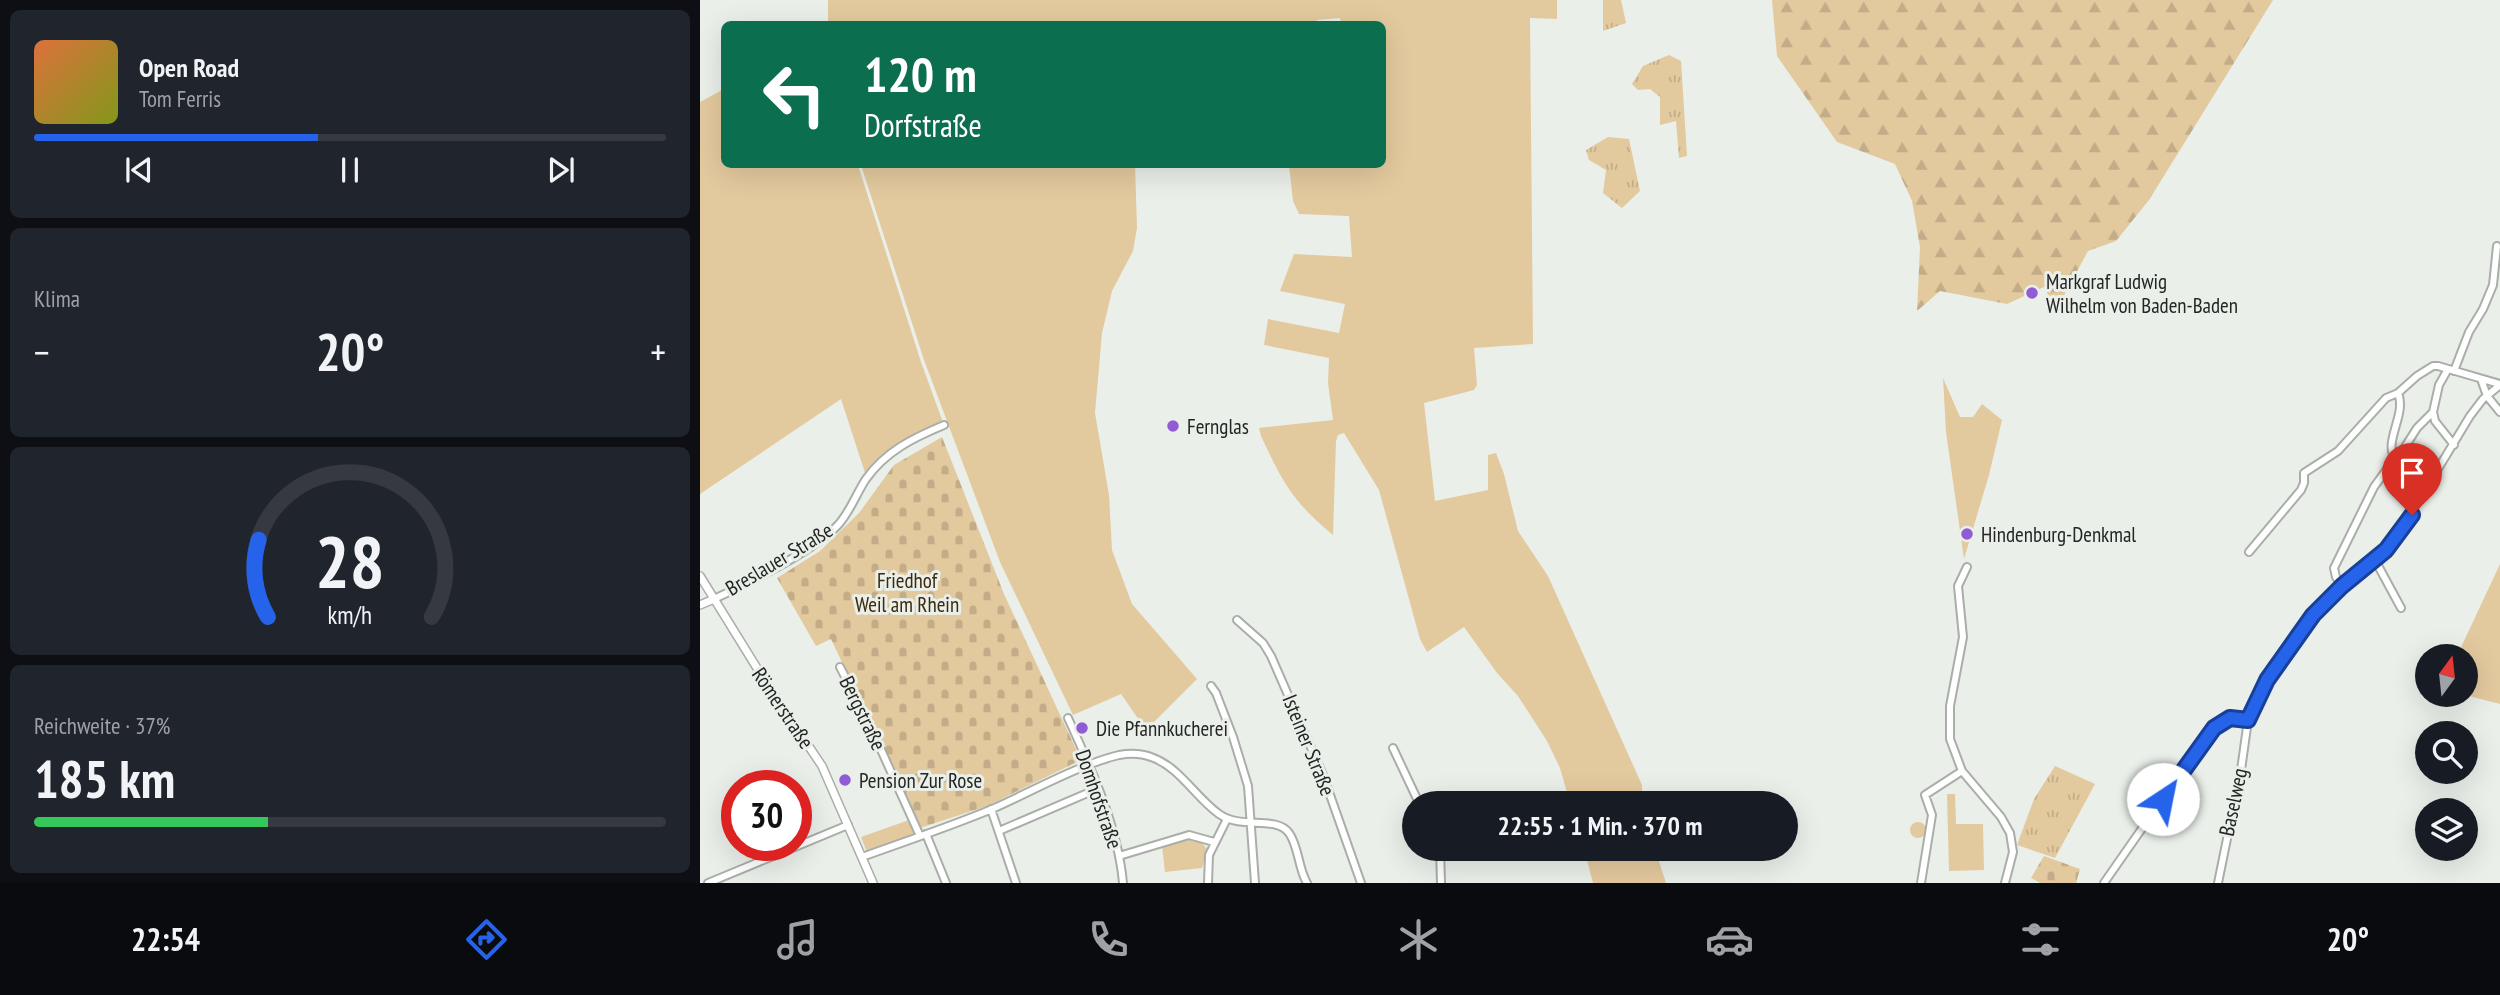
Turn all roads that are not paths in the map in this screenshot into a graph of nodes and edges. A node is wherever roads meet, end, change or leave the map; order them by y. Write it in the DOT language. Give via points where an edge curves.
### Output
graph roads {
  1 [pos="2497,246"];
  2 [pos="2451,370"];
  3 [pos="2481,379"];
  4 [pos="2500,384"];
  5 [pos="2398,393"];
  6 [pos="2487,396"];
  7 [pos="2433,412"];
  8 [pos="2500,412"];
  9 [pos="944,425"];
  10 [pos="2454,445"];
  11 [pos="2397,458"];
  12 [pos="2433,480"];
  13 [pos="2249,552"];
  14 [pos="2375,560"];
  15 [pos="1967,567"];
  16 [pos="700,576"];
  17 [pos="2342,586"];
  18 [pos="714,599"];
  19 [pos="700,605"];
  20 [pos="2401,608"];
  21 [pos="1237,620"];
  22 [pos="840,667"];
  23 [pos="1210,686"];
  24 [pos="1068,718"];
  25 [pos="2248,720"];
  26 [pos="1393,748"];
  27 [pos="1090,765"];
  28 [pos="1962,771"];
  29 [pos="1097,789"];
  30 [pos="1413,791"];
  31 [pos="992,809"];
  32 [pos="1227,819"];
  33 [pos="1251,824"];
  34 [pos="848,825"];
  35 [pos="999,831"];
  36 [pos="923,835"];
  37 [pos="1214,842"];
  38 [pos="1119,856"];
  39 [pos="862,857"];
  40 [pos="1440,861"];
  41 [pos="708,883"];
  42 [pos="873,883"];
  43 [pos="946,883"];
  44 [pos="1016,883"];
  45 [pos="1123,883"];
  46 [pos="1208,883"];
  47 [pos="1255,883"];
  48 [pos="1307,883"];
  49 [pos="1361,883"];
  50 [pos="1441,883"];
  51 [pos="1921,883"];
  52 [pos="2005,883"];
  53 [pos="2104,883"];
  54 [pos="2218,883"];
  1 -- 2 [label="street" via="2493,285"];
  2 -- 3 [label="street"];
  2 -- 5 [label="street" via="2433,366"];
  2 -- 7 [label="street" via="2439,385"];
  3 -- 4 [label="street"];
  3 -- 6 [label="street"];
  4 -- 6 [label="street, Baselweg"];
  5 -- 11 [label="street" via="2401,408 2391,448"];
  5 -- 13 [label="street" via="2386,398 2338,451 2304,473 2301,490"];
  6 -- 8 [label="street"];
  6 -- 10 [label="street, Baselweg"];
  7 -- 10 [label="street"];
  7 -- 11 [label="street"];
  9 -- 18 [label="street, Breslauer Straße" via="886,456 828,533"];
  10 -- 12 [label="street, Baselweg"];
  11 -- 12 [label="street"];
  11 -- 17 [label="street" via="2374,487 2334,568"];
  12 -- 14 [label="street, Baselweg" via="2395,540"];
  14 -- 17 [label="street, Baselweg"];
  14 -- 20 [label="street"];
  15 -- 28 [label="street" via="1958,586 1962,648 1949,723"];
  16 -- 18 [label="street, Römerstraße"];
  17 -- 25 [label="street, Baselweg" via="2313,615 2281,659"];
  18 -- 19 [label="street, Breslauer Straße"];
  18 -- 34 [label="street, Römerstraße" via="822,766"];
  21 -- 49 [label="street, Isteiner Straße" via="1270,656 1323,775"];
  22 -- 36 [label="street, Bergstraße"];
  23 -- 33 [label="street" via="1240,758"];
  24 -- 27 [label="street, Domhofstraße"];
  25 -- 53 [label="street" via="2230,718 2214,728"];
  25 -- 54 [label="street, Baselweg"];
  26 -- 30 [label="street"];
  27 -- 29 [label="street, Domhofstraße"];
  27 -- 31 [label="street"];
  27 -- 32 [label="street" via="1123,754 1149,756 1168,765"];
  28 -- 51 [label="street" via="1925,795 1933,815"];
  28 -- 52 [label="street" via="2010,833 2013,852"];
  29 -- 35 [label="street"];
  29 -- 38 [label="street, Domhofstraße"];
  31 -- 35 [label="street"];
  31 -- 36 [label="street"];
  32 -- 33 [label="street"];
  32 -- 37 [label="street"];
  33 -- 47 [label="street"];
  33 -- 48 [label="street" via="1276,824 1290,834"];
  34 -- 39 [label="street, Römerstraße"];
  34 -- 41 [label="street"];
  35 -- 44 [label="street"];
  36 -- 39 [label="street"];
  36 -- 43 [label="street, Bergstraße"];
  37 -- 38 [label="street" via="1189,835"];
  37 -- 46 [label="street"];
  38 -- 45 [label="street, Domhofstraße"];
  39 -- 42 [label="street, Römerstraße"];
  40 -- 50 [label="street"];
}
